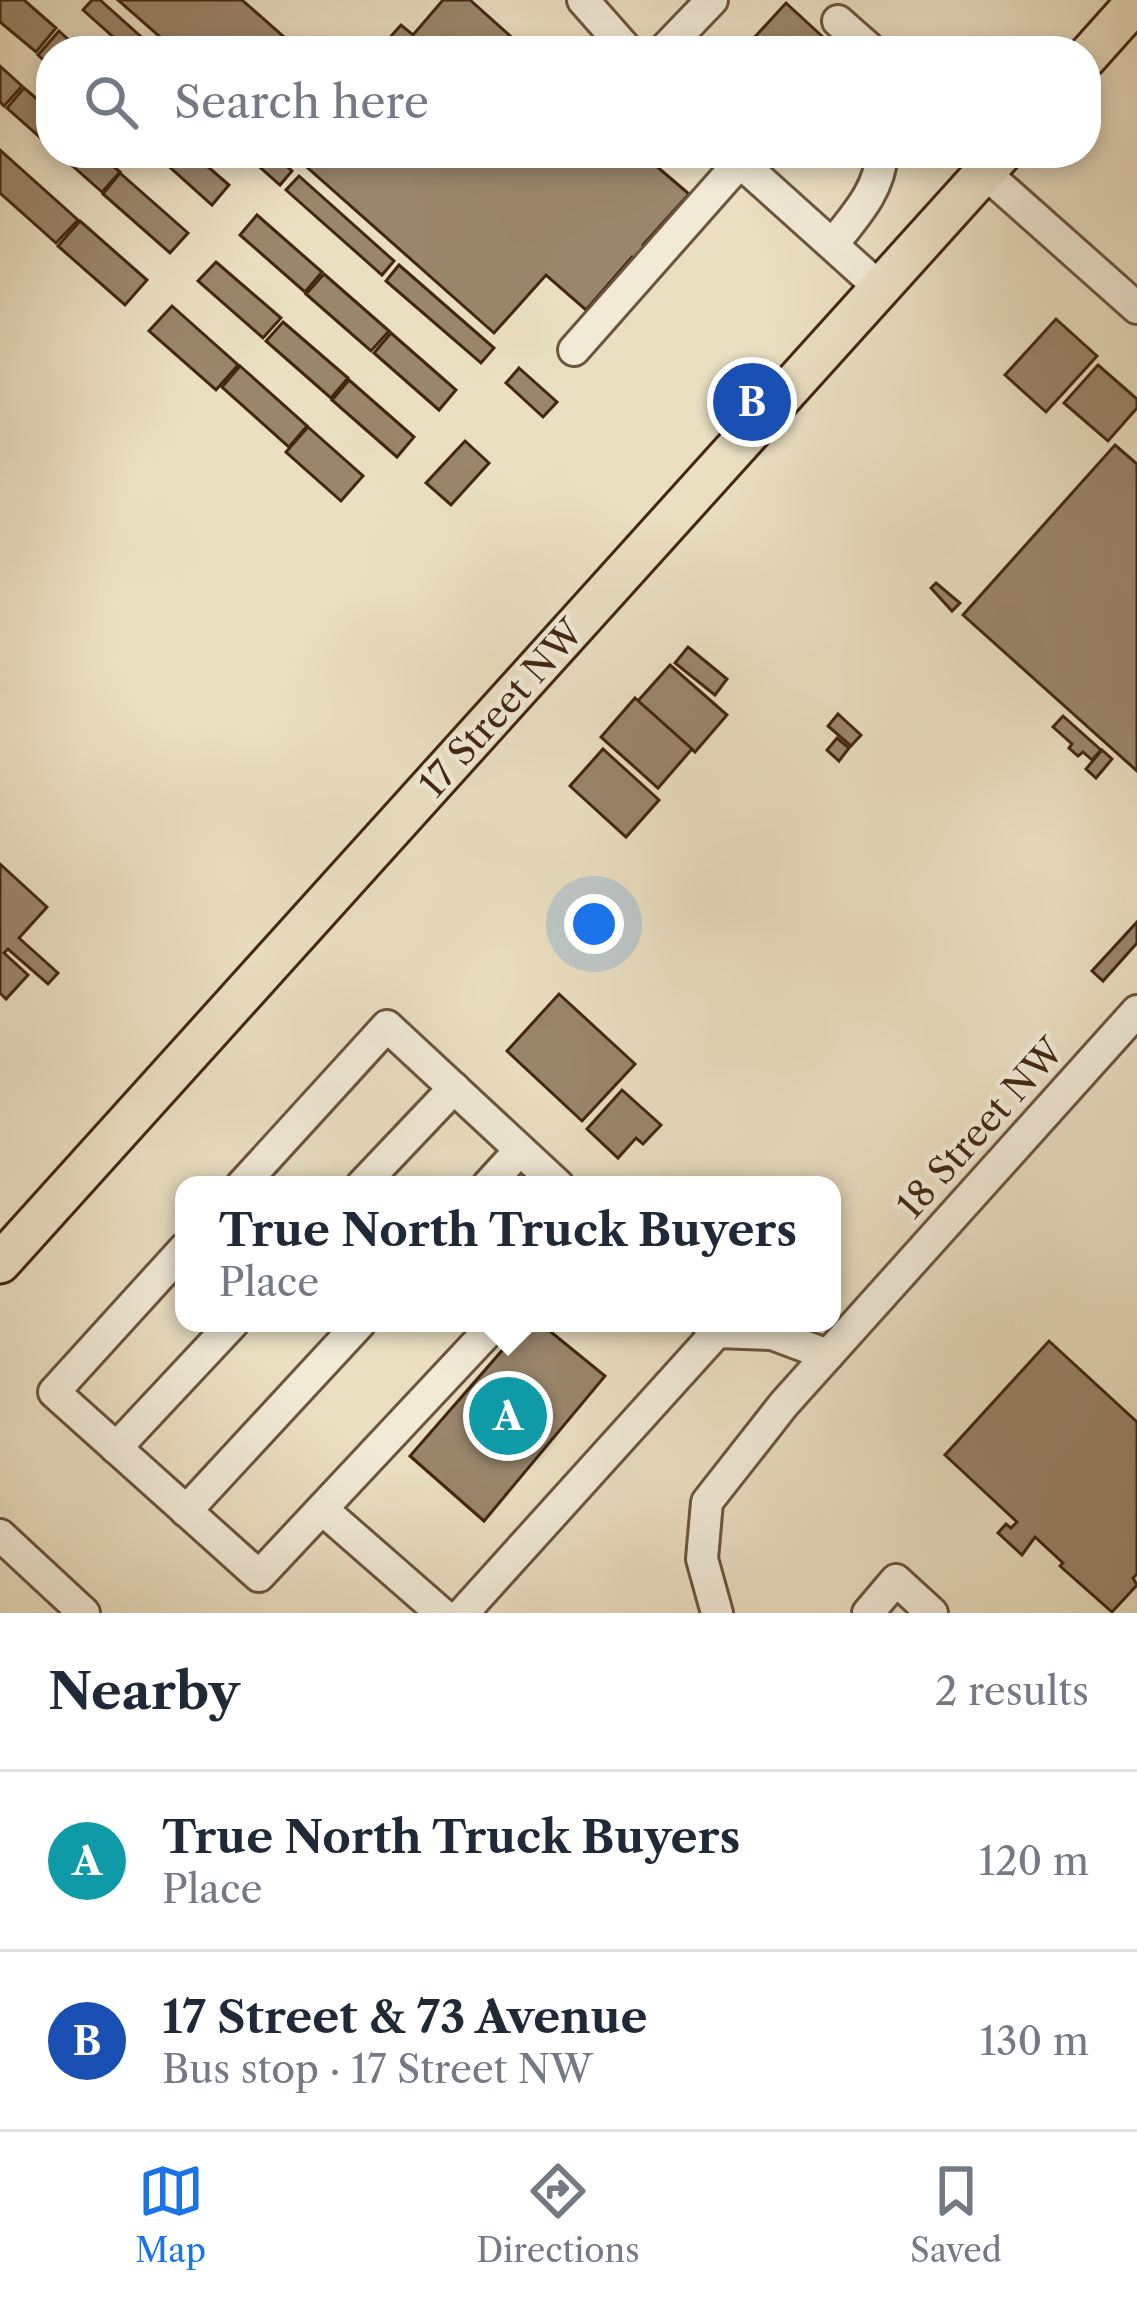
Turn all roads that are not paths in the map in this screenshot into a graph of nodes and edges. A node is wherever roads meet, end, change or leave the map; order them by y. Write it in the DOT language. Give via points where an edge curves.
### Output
graph roads {
  1 [pos="712,0"];
  2 [pos="1137,1"];
  3 [pos="594,4"];
  4 [pos="838,21"];
  5 [pos="617,36"];
  6 [pos="677,36"];
  7 [pos="855,36"];
  8 [pos="1101,41"];
  9 [pos="726,168"];
  10 [pos="747,168"];
  11 [pos="876,168"];
  12 [pos="988,168"];
  13 [pos="998,168"];
  14 [pos="833,244"];
  15 [pos="880,287"];
  16 [pos="1137,308"];
  17 [pos="574,350"];
  18 [pos="1137,1012"];
  19 [pos="454,1088"];
  20 [pos="520,1150"];
  21 [pos="250,1176"];
  22 [pos="371,1176"];
  23 [pos="496,1176"];
  24 [pos="548,1176"];
  25 [pos="175,1259"];
  26 [pos="0,1263"];
  27 [pos="225,1332"];
  28 [pos="352,1332"];
  29 [pos="488,1332"];
  30 [pos="709,1332"];
  31 [pos="752,1332"];
  32 [pos="828,1355"];
  33 [pos="116,1448"];
  34 [pos="322,1509"];
  35 [pos="186,1511"];
  36 [pos="0,1535"];
  37 [pos="84,1613"];
  38 [pos="441,1613"];
  39 [pos="463,1613"];
  40 [pos="717,1613"];
  41 [pos="868,1613"];
  42 [pos="932,1613"];
  1 -- 6 [label="street"];
  2 -- 8 [label="main road"];
  3 -- 5 [label="street"];
  4 -- 7 [label="street"];
  9 -- 17 [label="street"];
  10 -- 14 [label="street"];
  11 -- 14 [label="street" via="872,194"];
  12 -- 15 [label="main road, 17 Street NW"];
  13 -- 16 [label="street"];
  14 -- 15 [label="street"];
  15 -- 26 [label="main road, 17 Street NW"];
  18 -- 32 [label="street, 18 Street NW"];
  19 -- 20 [label="street"];
  19 -- 21 [label="street" via="387,1026"];
  19 -- 22 [label="street"];
  20 -- 23 [label="street"];
  20 -- 24 [label="street"];
  25 -- 33 [label="street" via="54,1392"];
  27 -- 33 [label="street"];
  28 -- 35 [label="street"];
  29 -- 34 [label="street"];
  30 -- 39 [label="street"];
  31 -- 32 [label="street"];
  32 -- 40 [label="street, 18 Street NW" via="707,1502 702,1559"];
  33 -- 35 [label="street"];
  34 -- 35 [label="street" via="259,1576"];
  34 -- 38 [label="street"];
  36 -- 37 [label="street"];
  41 -- 42 [label="street" via="896,1580"];
}
